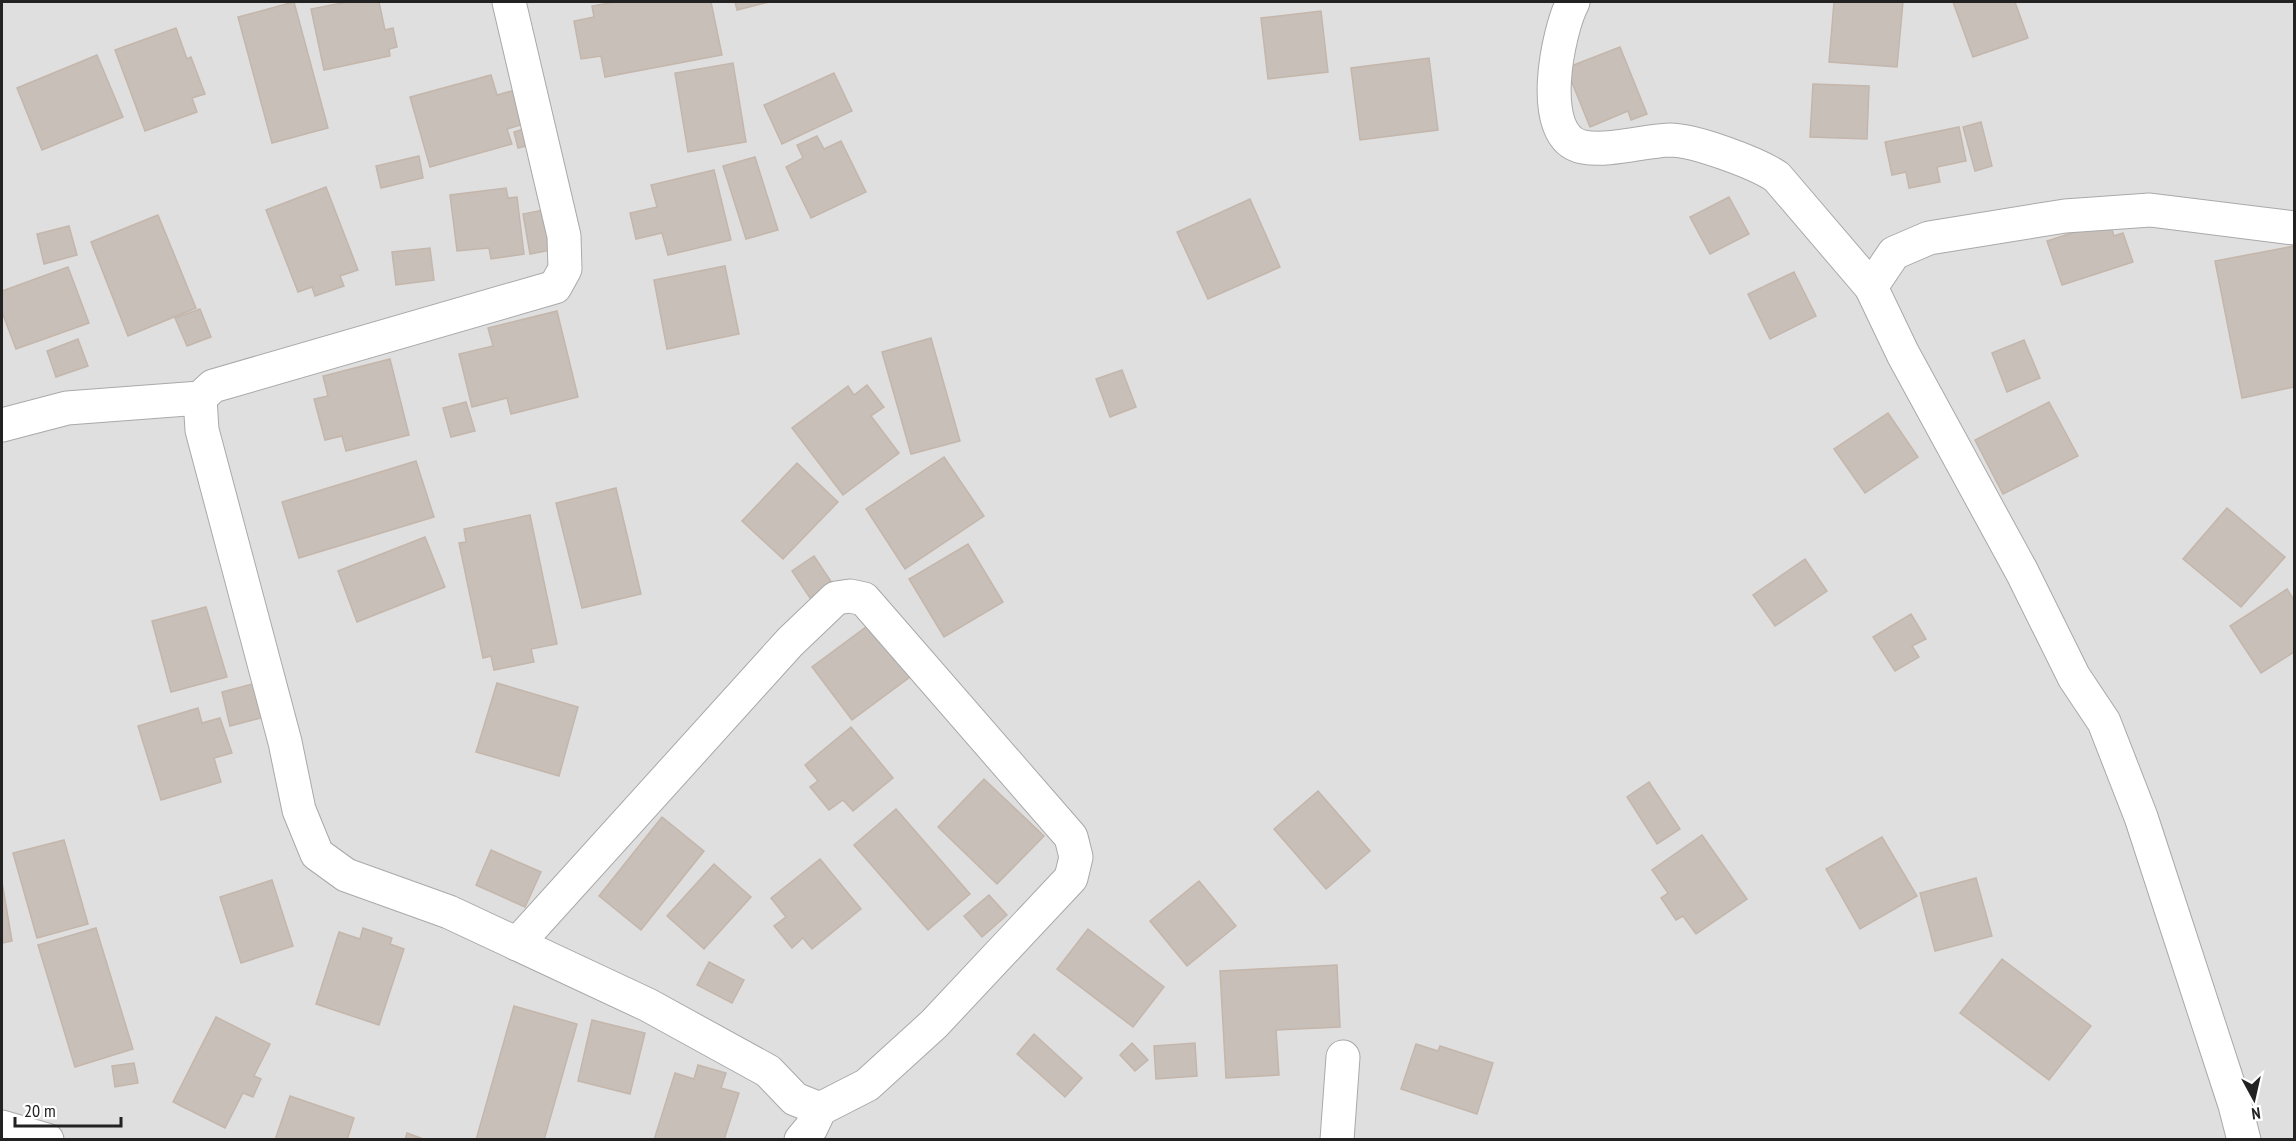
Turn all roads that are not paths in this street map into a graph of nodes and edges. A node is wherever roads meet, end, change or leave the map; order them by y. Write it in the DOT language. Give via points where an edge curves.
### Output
graph roads {
  1 [pos="508,2"];
  2 [pos="1573,2"];
  3 [pos="2295,228"];
  4 [pos="1871,287"];
  5 [pos="200,398"];
  6 [pos="2,425"];
  7 [pos="517,944"];
  8 [pos="1343,1056"];
  9 [pos="807,1104"];
  10 [pos="2,1127"];
  11 [pos="47,1140"];
  12 [pos="789,1140"];
  13 [pos="801,1140"];
  14 [pos="1337,1140"];
  15 [pos="2244,1140"];
  1 -- 5 [label="street" via="564,236 565,269 555,287 213,386"];
  2 -- 4 [label="street" via="1566,15 1553,80 1557,118 1566,137 1581,147 1672,140 1761,166 1783,184"];
  3 -- 4 [label="street" via="2150,210 2065,216 1929,238 1894,253"];
  4 -- 15 [label="street" via="2074,677 2104,722 2141,816"];
  5 -- 6 [label="street" via="67,408"];
  5 -- 7 [label="street" via="202,430 285,742 299,810 317,854 346,875 449,912"];
  7 -- 9 [label="street" via="648,1005 768,1071"];
  7 -- 9 [label="street" via="790,642 836,598 864,599 1071,837 1076,857 1071,878 934,1024 867,1085"];
  8 -- 14 [label="street"];
  9 -- 12 [label="street"];
  9 -- 13 [label="street" via="811,1128"];
  10 -- 11 [label="street"];
}
